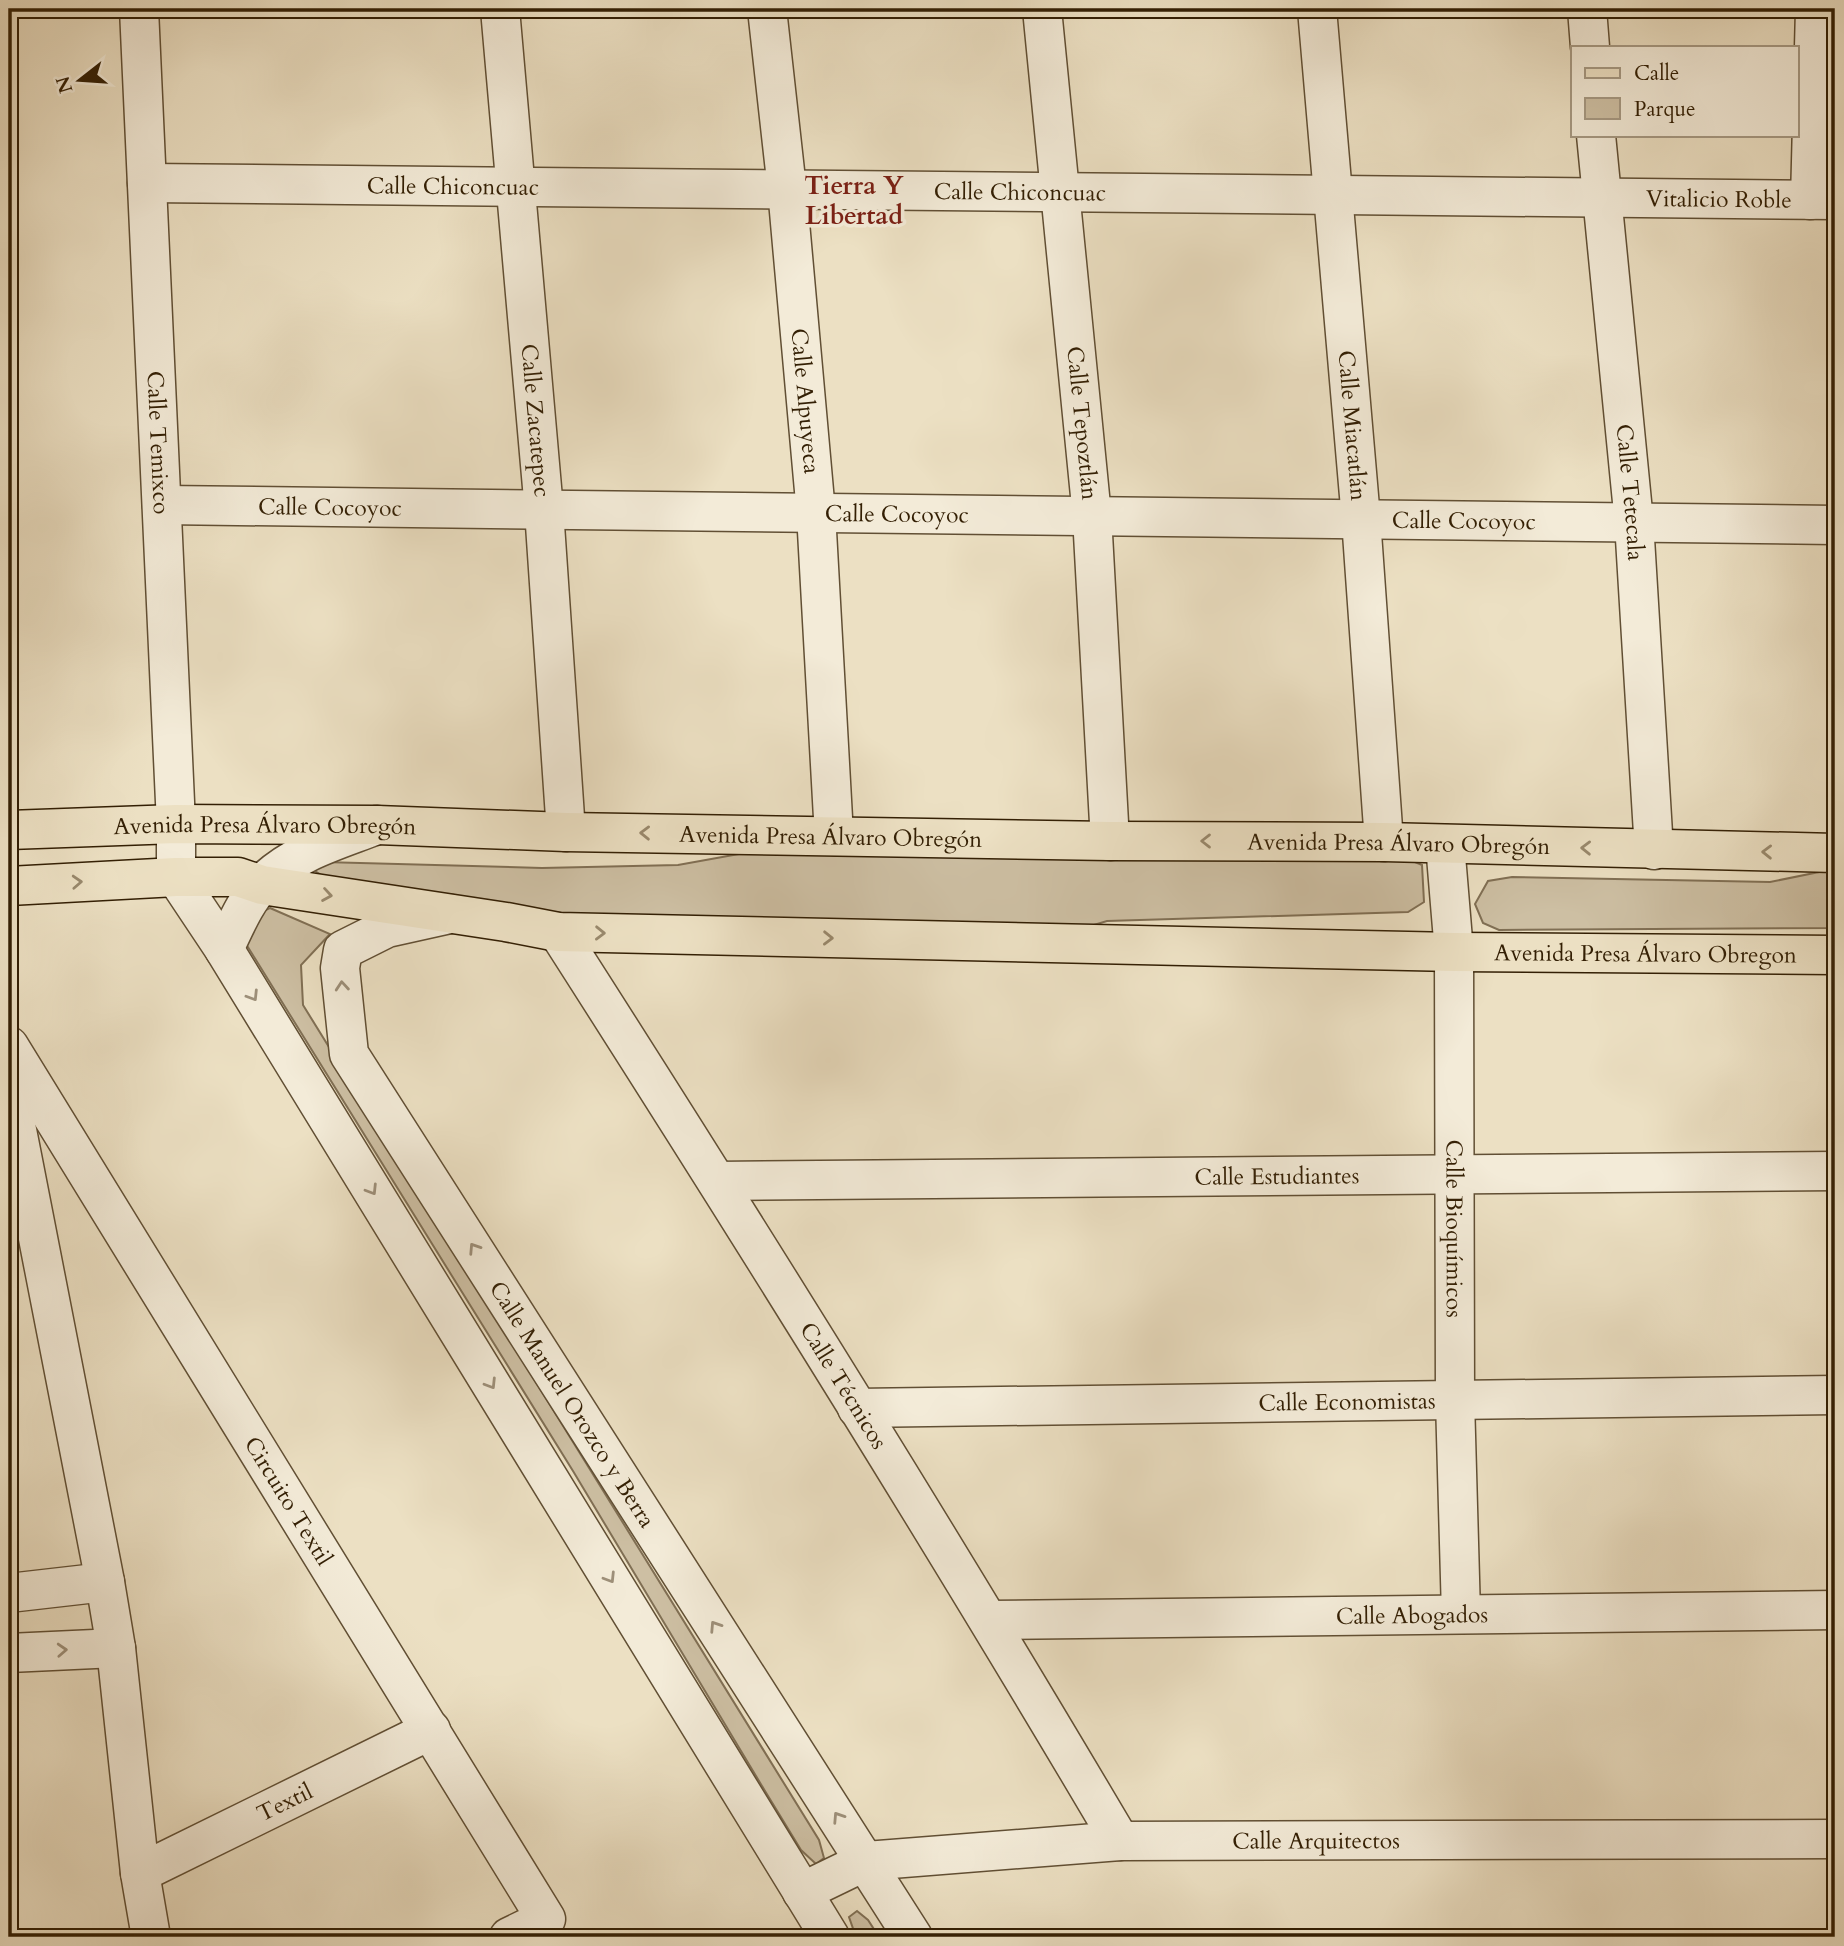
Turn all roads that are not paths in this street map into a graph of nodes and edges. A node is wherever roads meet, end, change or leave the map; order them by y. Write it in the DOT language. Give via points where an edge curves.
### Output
graph roads {
  1 [pos="139,9"];
  2 [pos="500,9"];
  3 [pos="767,9"];
  4 [pos="1042,9"];
  5 [pos="1317,9"];
  6 [pos="1587,9"];
  7 [pos="1815,9"];
  8 [pos="1590,46"];
  9 [pos="1596,136"];
  10 [pos="147,183"];
  11 [pos="515,187"];
  12 [pos="787,189"];
  13 [pos="1060,192"];
  14 [pos="1333,195"];
  15 [pos="1601,198"];
  16 [pos="1822,200"];
  17 [pos="162,505"];
  18 [pos="544,510"];
  19 [pos="816,513"];
  20 [pos="1092,516"];
  21 [pos="1361,519"];
  22 [pos="1634,522"];
  23 [pos="1835,525"];
  24 [pos="176,824"];
  25 [pos="377,825"];
  26 [pos="9,830"];
  27 [pos="566,832"];
  28 [pos="834,836"];
  29 [pos="1110,841"];
  30 [pos="1384,842"];
  31 [pos="1445,844"];
  32 [pos="1654,850"];
  33 [pos="1835,853"];
  34 [pos="176,877"];
  35 [pos="262,885"];
  36 [pos="9,886"];
  37 [pos="450,914"];
  38 [pos="558,932"];
  39 [pos="224,949"];
  40 [pos="1454,952"];
  41 [pos="1835,955"];
  42 [pos="9,1046"];
  43 [pos="9,1088"];
  44 [pos="1835,1171"];
  45 [pos="1454,1175"];
  46 [pos="717,1181"];
  47 [pos="1835,1395"];
  48 [pos="1455,1400"];
  49 [pos="858,1408"];
  50 [pos="105,1582"];
  51 [pos="9,1593"];
  52 [pos="1835,1610"];
  53 [pos="1461,1615"];
  54 [pos="990,1620"];
  55 [pos="116,1648"];
  56 [pos="9,1653"];
  57 [pos="431,1730"];
  58 [pos="1835,1839"];
  59 [pos="1120,1841"];
  60 [pos="866,1861"];
  61 [pos="140,1873"];
  62 [pos="802,1892"];
  63 [pos="151,1937"];
  64 [pos="509,1937"];
  65 [pos="830,1937"];
  66 [pos="914,1937"];
  1 -- 10 [label="street, Calle Temixco"];
  2 -- 11 [label="street, Calle Zacatepec"];
  3 -- 12 [label="street, Calle Alpuyeca"];
  4 -- 13 [label="street, Calle Tepoztlán"];
  5 -- 14 [label="street, Calle Miacatlán"];
  6 -- 8 [label="street"];
  7 -- 16 [label="street"];
  9 -- 15 [label="street, Calle Tetecala"];
  10 -- 11 [label="street, Calle Chiconcuac"];
  10 -- 17 [label="street, Calle Temixco"];
  11 -- 12 [label="street, Calle Chiconcuac"];
  11 -- 18 [label="street, Calle Zacatepec"];
  12 -- 13 [label="street, Calle Chiconcuac"];
  12 -- 19 [label="street, Calle Alpuyeca"];
  13 -- 14 [label="street, Calle Chiconcuac"];
  13 -- 20 [label="street, Calle Tepoztlán"];
  14 -- 15 [label="street, Calle Chiconcuac"];
  14 -- 21 [label="street, Calle Miacatlán"];
  15 -- 16 [label="street, Vitalicio Roble"];
  15 -- 22 [label="street, Calle Tetecala"];
  17 -- 18 [label="street, Calle Cocoyoc"];
  17 -- 24 [label="street, Calle Temixco"];
  18 -- 19 [label="street, Calle Cocoyoc"];
  18 -- 27 [label="street, Calle Zacatepec"];
  19 -- 20 [label="street, Calle Cocoyoc"];
  19 -- 28 [label="street, Calle Alpuyeca"];
  20 -- 21 [label="street, Calle Cocoyoc"];
  20 -- 29 [label="street, Calle Tepoztlán"];
  21 -- 22 [label="street, Calle Cocoyoc"];
  21 -- 30 [label="street, Calle Miacatlán"];
  22 -- 23 [label="street, Calle Cocoyoc"];
  22 -- 32 [label="street, Calle Tetecala"];
  24 -- 25 [label="main road, Avenida Presa Álvaro Obregón"];
  24 -- 26 [label="main road, Avenida Presa Álvaro Obregón"];
  24 -- 34 [label="street, Calle Temixco"];
  25 -- 27 [label="main road, Avenida Presa Álvaro Obregón"];
  25 -- 35 [label="street" via="299,855"];
  28 -- 27 [label="main road, Avenida Presa Álvaro Obregón, one-way"];
  28 -- 29 [label="main road, Avenida Presa Álvaro Obregón"];
  30 -- 29 [label="main road, Avenida Presa Álvaro Obregón, one-way"];
  30 -- 31 [label="main road, Avenida Presa Álvaro Obregón"];
  32 -- 31 [label="main road, Avenida Presa Álvaro Obregón, one-way"];
  31 -- 40 [label="street, Calle Bioquímicos"];
  33 -- 32 [label="main road, Avenida Presa Álvaro Obregón, one-way"];
  34 -- 35 [label="main road" via="238,877"];
  36 -- 34 [label="main road, one-way"];
  34 -- 39 [label="street"];
  35 -- 37 [label="main road, one-way"];
  35 -- 39 [label="street"];
  37 -- 38 [label="main road"];
  60 -- 37 [label="street, Calle Manuel Orozco y Berra, one-way" via="349,1054 340,968 343,950 387,929"];
  38 -- 40 [label="main road, one-way"];
  38 -- 46 [label="street, Calle Técnicos"];
  39 -- 62 [label="street, one-way"];
  40 -- 41 [label="main road, Avenida Presa Álvaro Obregon"];
  40 -- 45 [label="street, Calle Bioquímicos"];
  42 -- 57 [label="street, Circuito Textil"];
  43 -- 50 [label="street"];
  44 -- 45 [label="street, Calle Estudiantes"];
  45 -- 46 [label="street, Calle Estudiantes"];
  45 -- 48 [label="street, Calle Bioquímicos"];
  46 -- 49 [label="street, Calle Técnicos"];
  47 -- 48 [label="street, Calle Economistas"];
  48 -- 49 [label="street, Calle Economistas"];
  48 -- 53 [label="street, Calle Bioquímicos"];
  49 -- 54 [label="street, Calle Técnicos"];
  50 -- 51 [label="street"];
  50 -- 55 [label="street"];
  52 -- 53 [label="street, Calle Abogados"];
  53 -- 54 [label="street, Calle Abogados"];
  54 -- 59 [label="street, Calle Técnicos"];
  56 -- 55 [label="street, one-way"];
  55 -- 61 [label="street"];
  57 -- 61 [label="street, Textil"];
  57 -- 64 [label="street, Circuito Textil" via="546,1919"];
  58 -- 59 [label="street, Calle Arquitectos"];
  59 -- 60 [label="street, Calle Arquitectos"];
  60 -- 62 [label="street, Calle Arquitectos"];
  60 -- 66 [label="street, Calle Manuel Orozco y Berra"];
  61 -- 63 [label="street"];
  62 -- 65 [label="street"];
}
